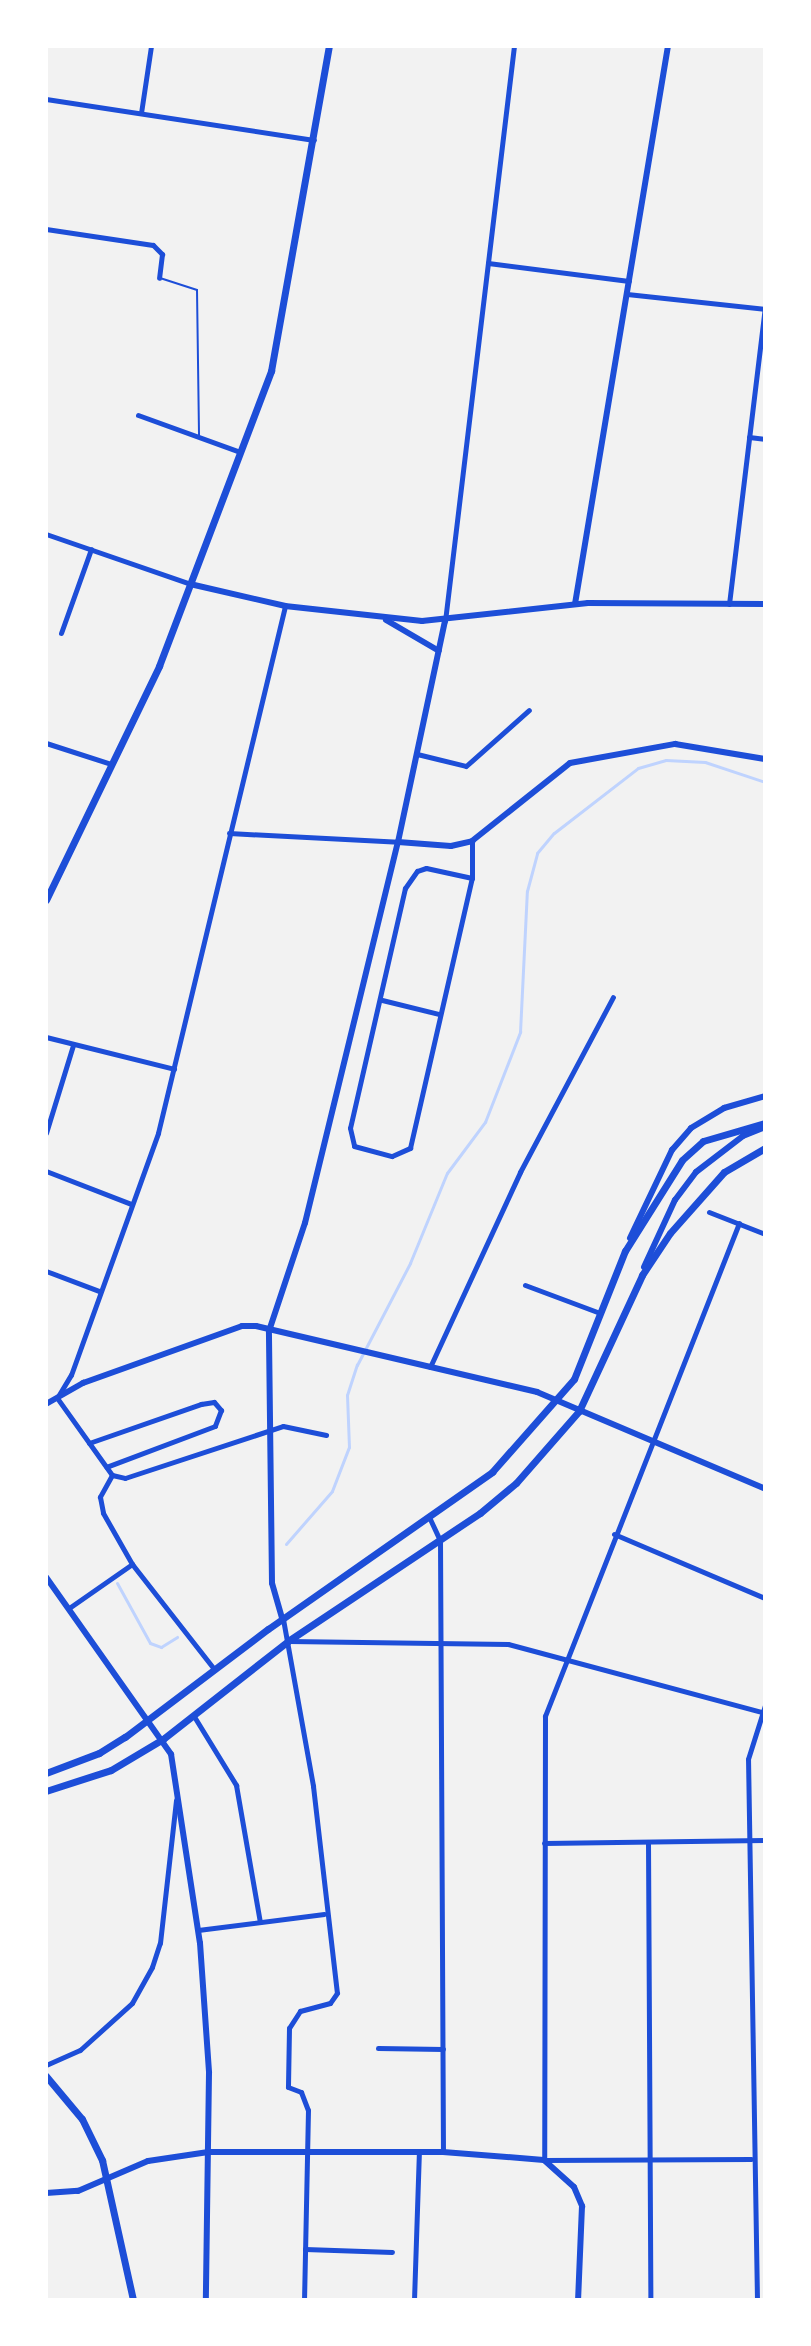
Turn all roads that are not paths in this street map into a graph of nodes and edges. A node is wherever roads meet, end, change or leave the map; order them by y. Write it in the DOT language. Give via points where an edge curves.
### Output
graph roads {
  1 [pos="151,46"];
  2 [pos="329,46"];
  3 [pos="514,46"];
  4 [pos="668,46"];
  5 [pos="46,99"];
  6 [pos="141,113"];
  7 [pos="314,140"];
  8 [pos="46,229"];
  9 [pos="488,263"];
  10 [pos="159,278"];
  11 [pos="629,281"];
  12 [pos="627,294"];
  13 [pos="765,308"];
  14 [pos="755,396"];
  15 [pos="765,397"];
  16 [pos="138,415"];
  17 [pos="199,437"];
  18 [pos="749,437"];
  19 [pos="765,439"];
  20 [pos="240,452"];
  21 [pos="46,534"];
  22 [pos="91,549"];
  23 [pos="190,584"];
  24 [pos="575,604"];
  25 [pos="765,604"];
  26 [pos="729,605"];
  27 [pos="285,606"];
  28 [pos="383,618"];
  29 [pos="445,621"];
  30 [pos="61,633"];
  31 [pos="439,651"];
  32 [pos="529,710"];
  33 [pos="46,743"];
  34 [pos="417,754"];
  35 [pos="765,759"];
  36 [pos="111,764"];
  37 [pos="229,833"];
  38 [pos="472,841"];
  39 [pos="398,842"];
  40 [pos="472,878"];
  41 [pos="46,900"];
  42 [pos="613,997"];
  43 [pos="382,1000"];
  44 [pos="439,1014"];
  45 [pos="46,1037"];
  46 [pos="73,1045"];
  47 [pos="174,1069"];
  48 [pos="765,1096"];
  49 [pos="765,1125"];
  50 [pos="46,1133"];
  51 [pos="765,1148"];
  52 [pos="46,1171"];
  53 [pos="131,1204"];
  54 [pos="709,1212"];
  55 [pos="739,1223"];
  56 [pos="765,1234"];
  57 [pos="625,1251"];
  58 [pos="46,1271"];
  59 [pos="642,1275"];
  60 [pos="525,1285"];
  61 [pos="99,1291"];
  62 [pos="600,1313"];
  63 [pos="269,1331"];
  64 [pos="430,1367"];
  65 [pos="57,1398"];
  66 [pos="560,1401"];
  67 [pos="46,1404"];
  68 [pos="579,1411"];
  69 [pos="271,1429"];
  70 [pos="326,1435"];
  71 [pos="89,1443"];
  72 [pos="652,1444"];
  73 [pos="106,1467"];
  74 [pos="112,1475"];
  75 [pos="765,1489"];
  76 [pos="430,1519"];
  77 [pos="614,1534"];
  78 [pos="440,1540"];
  79 [pos="132,1564"];
  80 [pos="46,1577"];
  81 [pos="765,1598"];
  82 [pos="69,1608"];
  83 [pos="282,1618"];
  84 [pos="288,1641"];
  85 [pos="440,1641"];
  86 [pos="565,1658"];
  87 [pos="215,1670"];
  88 [pos="764,1710"];
  89 [pos="195,1718"];
  90 [pos="149,1719"];
  91 [pos="163,1739"];
  92 [pos="46,1773"];
  93 [pos="46,1791"];
  94 [pos="177,1795"];
  95 [pos="765,1840"];
  96 [pos="750,1841"];
  97 [pos="648,1842"];
  98 [pos="544,1843"];
  99 [pos="324,1914"];
  100 [pos="260,1922"];
  101 [pos="198,1930"];
  102 [pos="378,2048"];
  103 [pos="443,2049"];
  104 [pos="46,2065"];
  105 [pos="46,2076"];
  106 [pos="208,2152"];
  107 [pos="443,2152"];
  108 [pos="419,2153"];
  109 [pos="307,2154"];
  110 [pos="650,2157"];
  111 [pos="751,2159"];
  112 [pos="544,2160"];
  113 [pos="108,2179"];
  114 [pos="46,2193"];
  115 [pos="305,2249"];
  116 [pos="392,2252"];
  117 [pos="133,2300"];
  118 [pos="206,2300"];
  119 [pos="304,2300"];
  120 [pos="414,2300"];
  121 [pos="578,2300"];
  122 [pos="650,2300"];
  123 [pos="757,2300"];
  1 -- 6 [label="street"];
  2 -- 7 [label="main road"];
  3 -- 9 [label="street"];
  4 -- 11 [label="street"];
  5 -- 6 [label="street"];
  6 -- 7 [label="street"];
  7 -- 20 [label="main road" via="277,350"];
  8 -- 10 [label="street" via="153,245 162,254"];
  9 -- 11 [label="street"];
  9 -- 29 [label="street"];
  10 -- 17 [label="lane" via="197,290"];
  11 -- 12 [label="street"];
  12 -- 13 [label="street"];
  12 -- 24 [label="street"];
  13 -- 14 [label="street"];
  14 -- 15 [label="street"];
  14 -- 18 [label="street"];
  16 -- 17 [label="street"];
  17 -- 20 [label="street"];
  18 -- 19 [label="street"];
  18 -- 26 [label="street"];
  20 -- 23 [label="main road"];
  21 -- 22 [label="street"];
  22 -- 23 [label="street"];
  22 -- 30 [label="street"];
  23 -- 27 [label="street"];
  23 -- 36 [label="main road" via="159,666"];
  24 -- 26 [label="street"];
  24 -- 29 [label="street"];
  25 -- 26 [label="street"];
  27 -- 28 [label="street"];
  27 -- 37 [label="street"];
  28 -- 29 [label="street"];
  28 -- 31 [label="street"];
  29 -- 31 [label="street"];
  31 -- 34 [label="street"];
  32 -- 34 [label="street" via="466,766"];
  33 -- 36 [label="street"];
  34 -- 39 [label="street"];
  35 -- 38 [label="street" via="675,744 570,763"];
  36 -- 41 [label="main road"];
  37 -- 39 [label="street"];
  37 -- 47 [label="street"];
  38 -- 39 [label="street" via="451,846"];
  38 -- 40 [label="street"];
  39 -- 63 [label="street" via="305,1223"];
  40 -- 43 [label="street" via="426,868 410,878"];
  40 -- 44 [label="street"];
  42 -- 64 [label="street" via="520,1172"];
  43 -- 44 [label="street"];
  43 -- 44 [label="street" via="349,1132 354,1146 372,1152 400,1156 410,1148"];
  45 -- 46 [label="street"];
  46 -- 47 [label="street"];
  46 -- 50 [label="street"];
  47 -- 53 [label="street"];
  48 -- 57 [label="street" via="724,1108 681,1140"];
  49 -- 57 [label="main road" via="730,1130 696,1146 664,1185"];
  49 -- 59 [label="street" via="696,1172 658,1232"];
  51 -- 59 [label="main road" via="724,1172 688,1210"];
  52 -- 53 [label="street"];
  53 -- 61 [label="street"];
  54 -- 55 [label="street"];
  55 -- 56 [label="street"];
  55 -- 72 [label="street"];
  57 -- 62 [label="main road"];
  58 -- 61 [label="street"];
  59 -- 68 [label="main road"];
  60 -- 62 [label="street"];
  61 -- 65 [label="street" via="71,1375"];
  62 -- 66 [label="main road" via="591,1345"];
  63 -- 64 [label="street"];
  63 -- 65 [label="street" via="242,1326 83,1383"];
  63 -- 69 [label="street"];
  64 -- 66 [label="street"];
  65 -- 67 [label="street"];
  65 -- 71 [label="street"];
  66 -- 68 [label="street"];
  66 -- 76 [label="main road" via="492,1472"];
  68 -- 72 [label="street"];
  68 -- 78 [label="main road" via="516,1483"];
  69 -- 70 [label="street" via="283,1426"];
  69 -- 74 [label="street" via="125,1478"];
  69 -- 83 [label="street" via="272,1583"];
  71 -- 73 [label="street"];
  71 -- 73 [label="street" via="201,1404 214,1402 221,1410 215,1426"];
  72 -- 75 [label="street"];
  72 -- 77 [label="street"];
  73 -- 74 [label="street"];
  74 -- 79 [label="street" via="100,1504"];
  76 -- 78 [label="street"];
  76 -- 83 [label="main road"];
  77 -- 81 [label="street"];
  77 -- 86 [label="street"];
  78 -- 84 [label="main road"];
  78 -- 85 [label="street"];
  79 -- 82 [label="street"];
  79 -- 87 [label="street"];
  80 -- 82 [label="street"];
  82 -- 90 [label="street"];
  83 -- 84 [label="street"];
  83 -- 87 [label="main road"];
  84 -- 85 [label="street"];
  84 -- 89 [label="main road"];
  84 -- 99 [label="street" via="313,1786"];
  85 -- 86 [label="street" via="498,1643"];
  85 -- 103 [label="street"];
  86 -- 88 [label="street"];
  86 -- 98 [label="street" via="545,1716"];
  87 -- 90 [label="main road"];
  88 -- 96 [label="street" via="748,1759"];
  89 -- 91 [label="main road"];
  89 -- 100 [label="street" via="236,1785"];
  90 -- 91 [label="street"];
  90 -- 92 [label="main road" via="99,1753"];
  91 -- 93 [label="main road" via="111,1770"];
  91 -- 94 [label="street"];
  94 -- 101 [label="street"];
  94 -- 104 [label="street" via="160,1943 152,1967 132,2003 80,2050"];
  95 -- 96 [label="street"];
  96 -- 97 [label="street"];
  96 -- 111 [label="street"];
  97 -- 98 [label="street"];
  97 -- 110 [label="street"];
  98 -- 112 [label="street"];
  99 -- 100 [label="street"];
  99 -- 109 [label="street" via="337,1993 330,2003 300,2011 289,2028 288,2087 301,2092 307,2102"];
  100 -- 101 [label="street"];
  101 -- 106 [label="street" via="209,2073"];
  102 -- 103 [label="street"];
  103 -- 107 [label="street"];
  105 -- 113 [label="main road" via="82,2119"];
  106 -- 109 [label="street"];
  106 -- 113 [label="street" via="148,2161"];
  106 -- 118 [label="street"];
  107 -- 108 [label="street"];
  107 -- 112 [label="street"];
  108 -- 109 [label="street"];
  108 -- 120 [label="street"];
  109 -- 115 [label="street"];
  110 -- 111 [label="street"];
  110 -- 112 [label="street"];
  110 -- 122 [label="street"];
  111 -- 123 [label="street"];
  112 -- 121 [label="street" via="574,2187 582,2206"];
  113 -- 114 [label="street" via="78,2191"];
  113 -- 117 [label="main road"];
  115 -- 116 [label="street"];
  115 -- 119 [label="street"];
}
